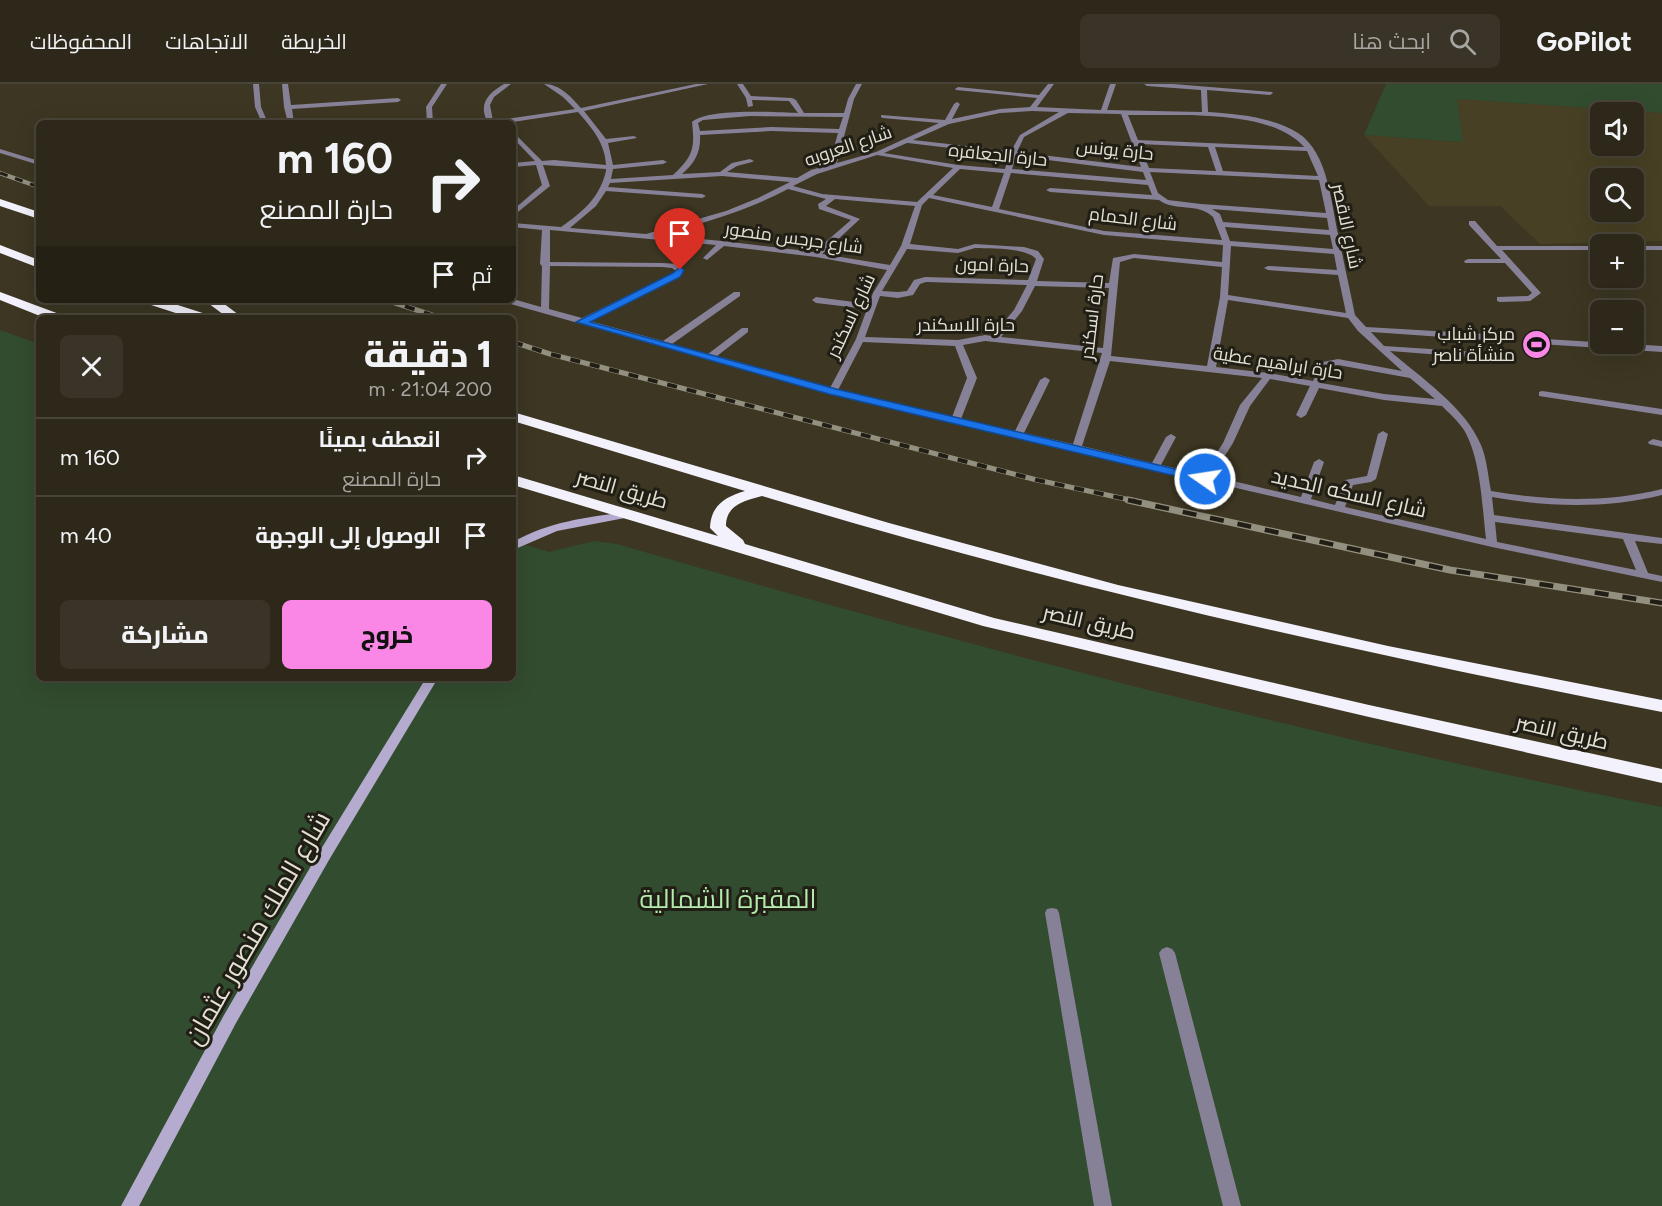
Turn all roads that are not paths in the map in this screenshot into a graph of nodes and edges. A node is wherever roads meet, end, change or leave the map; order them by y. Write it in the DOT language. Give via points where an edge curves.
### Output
graph roads {
  1 [pos="256,84"];
  2 [pos="285,84"];
  3 [pos="444,84"];
  4 [pos="508,84"];
  5 [pos="548,84"];
  6 [pos="705,84"];
  7 [pos="740,84"];
  8 [pos="859,84"];
  9 [pos="1048,84"];
  10 [pos="1113,84"];
  11 [pos="1147,84"];
  12 [pos="1204,88"];
  13 [pos="958,89"];
  14 [pos="1270,93"];
  15 [pos="749,98"];
  16 [pos="1041,98"];
  17 [pos="398,100"];
  18 [pos="957,104"];
  19 [pos="287,107"];
  20 [pos="1032,109"];
  21 [pos="580,110"];
  22 [pos="1067,111"];
  23 [pos="1103,112"];
  24 [pos="1124,113"];
  25 [pos="750,114"];
  26 [pos="802,114"];
  27 [pos="847,115"];
  28 [pos="1205,115"];
  29 [pos="883,116"];
  30 [pos="264,120"];
  31 [pos="290,120"];
  32 [pos="429,120"];
  33 [pos="490,120"];
  34 [pos="515,120"];
  35 [pos="947,122"];
  36 [pos="843,131"];
  37 [pos="696,133"];
  38 [pos="516,137"];
  39 [pos="633,138"];
  40 [pos="604,141"];
  41 [pos="906,141"];
  42 [pos="1135,142"];
  43 [pos="1211,145"];
  44 [pos="1310,149"];
  45 [pos="0,151"];
  46 [pos="878,153"];
  47 [pos="1013,154"];
  48 [pos="750,161"];
  49 [pos="36,162"];
  50 [pos="539,162"];
  51 [pos="663,162"];
  52 [pos="516,165"];
  53 [pos="832,166"];
  54 [pos="610,167"];
  55 [pos="958,167"];
  56 [pos="1146,170"];
  57 [pos="1006,172"];
  58 [pos="1220,173"];
  59 [pos="722,174"];
  60 [pos="676,176"];
  61 [pos="1322,177"];
  62 [pos="797,180"];
  63 [pos="1152,183"];
  64 [pos="606,185"];
  65 [pos="786,186"];
  66 [pos="1050,190"];
  67 [pos="702,196"];
  68 [pos="928,196"];
  69 [pos="833,197"];
  70 [pos="1159,198"];
  71 [pos="0,202"];
  72 [pos="919,204"];
  73 [pos="1196,205"];
  74 [pos="995,210"];
  75 [pos="516,211"];
  76 [pos="36,215"];
  77 [pos="1330,216"];
  78 [pos="1472,223"];
  79 [pos="1220,224"];
  80 [pos="516,225"];
  81 [pos="546,229"];
  82 [pos="562,230"];
  83 [pos="1333,233"];
  84 [pos="648,236"];
  85 [pos="722,243"];
  86 [pos="1227,244"];
  87 [pos="905,246"];
  88 [pos="1496,248"];
  89 [pos="1590,248"];
  90 [pos="1644,248"];
  91 [pos="1662,248"];
  92 [pos="0,249"];
  93 [pos="1337,252"];
  94 [pos="816,255"];
  95 [pos="707,258"];
  96 [pos="1468,261"];
  97 [pos="1507,261"];
  98 [pos="36,263"];
  99 [pos="544,264"];
  100 [pos="1226,265"];
  101 [pos="892,268"];
  102 [pos="1268,268"];
  103 [pos="1342,273"];
  104 [pos="1032,283"];
  105 [pos="1113,286"];
  106 [pos="877,293"];
  107 [pos="737,294"];
  108 [pos="0,296"];
  109 [pos="1224,297"];
  110 [pos="1500,298"];
  111 [pos="816,300"];
  112 [pos="158,303"];
  113 [pos="214,303"];
  114 [pos="516,303"];
  115 [pos="872,307"];
  116 [pos="545,312"];
  117 [pos="49,315"];
  118 [pos="195,315"];
  119 [pos="232,315"];
  120 [pos="1351,316"];
  121 [pos="581,322"];
  122 [pos="1361,329"];
  123 [pos="745,330"];
  124 [pos="1486,337"];
  125 [pos="860,339"];
  126 [pos="994,339"];
  127 [pos="1528,341"];
  128 [pos="958,343"];
  129 [pos="664,345"];
  130 [pos="1381,348"];
  131 [pos="1662,349"];
  132 [pos="1106,355"];
  133 [pos="1507,357"];
  134 [pos="709,358"];
  135 [pos="1211,369"];
  136 [pos="1412,375"];
  137 [pos="1268,376"];
  138 [pos="1045,380"];
  139 [pos="1315,385"];
  140 [pos="833,392"];
  141 [pos="1542,394"];
  142 [pos="1444,403"];
  143 [pos="1662,412"];
  144 [pos="1301,415"];
  145 [pos="516,417"];
  146 [pos="955,421"];
  147 [pos="1383,434"];
  148 [pos="1018,436"];
  149 [pos="1172,437"];
  150 [pos="1076,449"];
  151 [pos="1319,462"];
  152 [pos="1155,467"];
  153 [pos="1205,479"];
  154 [pos="516,481"];
  155 [pos="764,491"];
  156 [pos="1662,492"];
  157 [pos="1486,493"];
  158 [pos="1305,501"];
  159 [pos="1339,509"];
  160 [pos="626,514"];
  161 [pos="1489,518"];
  162 [pos="1628,537"];
  163 [pos="1662,541"];
  164 [pos="1492,544"];
  165 [pos="516,545"];
  166 [pos="742,547"];
  167 [pos="1644,576"];
  168 [pos="1662,579"];
  169 [pos="430,681"];
  170 [pos="1662,706"];
  171 [pos="1662,776"];
  172 [pos="1052,913"];
  173 [pos="1167,953"];
  174 [pos="130,1206"];
  175 [pos="1103,1206"];
  176 [pos="1232,1206"];
  1 -- 30 [label="street"];
  2 -- 19 [label="street"];
  3 -- 32 [label="street" via="431,98"];
  4 -- 33 [label="street" via="485,105"];
  5 -- 21 [label="street"];
  6 -- 21 [label="street"];
  7 -- 15 [label="street"];
  8 -- 27 [label="street"];
  9 -- 16 [label="street"];
  10 -- 23 [label="street"];
  11 -- 12 [label="street"];
  12 -- 14 [label="street"];
  12 -- 28 [label="street"];
  13 -- 16 [label="street"];
  15 -- 25 [label="street"];
  15 -- 26 [label="street" via="790,99"];
  16 -- 20 [label="street"];
  17 -- 19 [label="street"];
  18 -- 35 [label="street"];
  19 -- 31 [label="street"];
  20 -- 22 [label="street, شارع الاقصر"];
  20 -- 35 [label="street, شارع العروبه"];
  21 -- 34 [label="street"];
  21 -- 40 [label="street"];
  22 -- 23 [label="street, شارع الاقصر"];
  22 -- 47 [label="street" via="1022,136"];
  23 -- 24 [label="street, شارع الاقصر"];
  24 -- 28 [label="street, شارع الاقصر"];
  24 -- 42 [label="street"];
  25 -- 26 [label="street"];
  25 -- 37 [label="street" via="701,118 695,123"];
  26 -- 27 [label="street"];
  27 -- 36 [label="street"];
  28 -- 44 [label="street, شارع الاقصر" via="1266,123 1294,134"];
  29 -- 35 [label="street"];
  35 -- 41 [label="street, شارع العروبه"];
  36 -- 37 [label="street"];
  36 -- 53 [label="street"];
  37 -- 60 [label="street" via="696,154"];
  38 -- 50 [label="street"];
  39 -- 40 [label="street"];
  40 -- 54 [label="street"];
  41 -- 46 [label="street, شارع العروبه"];
  41 -- 47 [label="street, حارة يونس"];
  42 -- 43 [label="street"];
  42 -- 56 [label="street"];
  43 -- 44 [label="street"];
  43 -- 58 [label="street"];
  44 -- 61 [label="street, شارع الاقصر"];
  45 -- 49 [label="street"];
  46 -- 53 [label="street, شارع العروبه"];
  46 -- 55 [label="street, حارة الجعافره"];
  47 -- 56 [label="street, حارة يونس"];
  47 -- 57 [label="street"];
  48 -- 59 [label="street" via="726,168"];
  50 -- 52 [label="street"];
  50 -- 54 [label="street"];
  50 -- 75 [label="street" via="546,186"];
  51 -- 54 [label="street"];
  53 -- 62 [label="street, شارع العروبه"];
  54 -- 64 [label="street"];
  55 -- 57 [label="street, حارة الجعافره"];
  55 -- 68 [label="street, شارع اسكندر"];
  56 -- 58 [label="street, حارة يونس"];
  56 -- 63 [label="street"];
  57 -- 63 [label="street, حارة الجعافره"];
  57 -- 74 [label="street"];
  58 -- 61 [label="street, حارة يونس"];
  59 -- 60 [label="street"];
  59 -- 62 [label="street"];
  60 -- 64 [label="street"];
  61 -- 77 [label="street, شارع الاقصر"];
  62 -- 65 [label="street, شارع العروبه"];
  63 -- 70 [label="street"];
  64 -- 67 [label="street"];
  64 -- 82 [label="street" via="593,206"];
  65 -- 69 [label="street"];
  65 -- 84 [label="street, شارع العروبه" via="729,213"];
  66 -- 70 [label="street"];
  68 -- 72 [label="street, شارع اسكندر"];
  68 -- 74 [label="street, شارع الحمام"];
  69 -- 72 [label="street"];
  69 -- 94 [label="street" via="822,207 856,219"];
  70 -- 73 [label="street"];
  71 -- 76 [label="highway"];
  72 -- 87 [label="street, شارع اسكندر"];
  73 -- 77 [label="street"];
  73 -- 79 [label="street" via="1213,212"];
  74 -- 86 [label="street, شارع الحمام" via="1104,233"];
  77 -- 83 [label="street, شارع الاقصر"];
  78 -- 88 [label="street"];
  79 -- 83 [label="street"];
  79 -- 86 [label="street"];
  80 -- 81 [label="street, شارع جرجس منصور"];
  81 -- 82 [label="street, شارع جرجس منصور"];
  81 -- 99 [label="street"];
  82 -- 84 [label="street, شارع جرجس منصور"];
  83 -- 93 [label="street, شارع الاقصر"];
  84 -- 85 [label="street, شارع جرجس منصور"];
  85 -- 94 [label="street, شارع جرجس منصور"];
  85 -- 95 [label="street"];
  86 -- 93 [label="street, شارع الحمام"];
  86 -- 100 [label="street"];
  87 -- 101 [label="street, شارع اسكندر"];
  87 -- 104 [label="street" via="1030,251 1040,259"];
  88 -- 89 [label="street"];
  88 -- 97 [label="street"];
  90 -- 91 [label="street"];
  92 -- 98 [label="highway"];
  93 -- 103 [label="street, شارع الاقصر"];
  94 -- 101 [label="street, شارع جرجس منصور"];
  96 -- 97 [label="street"];
  97 -- 110 [label="street" via="1537,295"];
  99 -- 116 [label="street"];
  99 -- 121 [label="street" via="663,265 680,270 677,275"];
  100 -- 105 [label="street, حارة اسكندر" via="1126,256 1116,260"];
  100 -- 109 [label="street"];
  101 -- 106 [label="street, شارع اسكندر"];
  102 -- 103 [label="street"];
  103 -- 120 [label="street, شارع الاقصر"];
  104 -- 105 [label="street, حارة امون"];
  104 -- 106 [label="street, حارة امون" via="925,279 917,282 910,293"];
  104 -- 126 [label="street" via="1016,317"];
  105 -- 132 [label="street, حارة اسكندر"];
  106 -- 115 [label="street, شارع اسكندر"];
  107 -- 129 [label="street"];
  108 -- 117 [label="highway"];
  109 -- 120 [label="street"];
  109 -- 135 [label="street"];
  111 -- 115 [label="street"];
  112 -- 118 [label="highway"];
  113 -- 119 [label="highway"];
  114 -- 116 [label="street, شارع السكه الحديد"];
  115 -- 125 [label="street, شارع اسكندر"];
  116 -- 121 [label="street, شارع السكه الحديد"];
  120 -- 122 [label="street, شارع الاقصر"];
  121 -- 129 [label="street, شارع السكه الحديد"];
  122 -- 124 [label="street"];
  122 -- 130 [label="street, شارع الاقصر"];
  123 -- 134 [label="street"];
  125 -- 128 [label="street, حارة الاسكندر"];
  125 -- 140 [label="street, شارع اسكندر"];
  126 -- 128 [label="street, حارة الاسكندر"];
  126 -- 132 [label="street, حارة الاسكندر"];
  127 -- 131 [label="street"];
  128 -- 146 [label="street" via="972,378"];
  129 -- 134 [label="street, شارع السكه الحديد"];
  130 -- 133 [label="street"];
  130 -- 136 [label="street, شارع الاقصر"];
  132 -- 135 [label="street, حارة ابراهيم عطية"];
  132 -- 150 [label="street, حارة اسكندر"];
  134 -- 140 [label="street, شارع السكه الحديد"];
  135 -- 137 [label="street, حارة ابراهيم عطية"];
  136 -- 139 [label="street" via="1331,363 1323,368"];
  136 -- 142 [label="street, شارع الاقصر"];
  137 -- 139 [label="street, حارة ابراهيم عطية"];
  137 -- 153 [label="street" via="1245,405 1228,443"];
  138 -- 148 [label="street"];
  139 -- 142 [label="street, حارة ابراهيم عطية"];
  139 -- 144 [label="street"];
  140 -- 146 [label="street, شارع السكه الحديد"];
  141 -- 143 [label="street"];
  142 -- 157 [label="street, شارع الاقصر" via="1467,427 1477,446"];
  145 -- 155 [label="highway, طريق النصر"];
  146 -- 148 [label="street, شارع السكه الحديد"];
  147 -- 159 [label="street" via="1371,479 1349,482"];
  148 -- 150 [label="street, شارع السكه الحديد"];
  149 -- 152 [label="street"];
  150 -- 152 [label="street, شارع السكه الحديد"];
  151 -- 158 [label="street"];
  152 -- 153 [label="street, شارع السكه الحديد"];
  153 -- 158 [label="street, شارع السكه الحديد"];
  154 -- 160 [label="highway, طريق النصر"];
  155 -- 166 [label="highway" via="739,498 722,507 717,515 718,528"];
  155 -- 170 [label="highway, طريق النصر" via="1111,588 1304,633"];
  156 -- 157 [label="street" via="1611,500 1559,502"];
  157 -- 161 [label="street, شارع الاقصر"];
  158 -- 159 [label="street, شارع السكه الحديد"];
  159 -- 164 [label="street, شارع السكه الحديد"];
  160 -- 165 [label="main road" via="549,528"];
  160 -- 166 [label="highway, طريق النصر"];
  161 -- 162 [label="street"];
  161 -- 164 [label="street, شارع الاقصر"];
  162 -- 163 [label="street"];
  162 -- 167 [label="street"];
  164 -- 167 [label="street, شارع السكه الحديد"];
  166 -- 171 [label="highway, طريق النصر" via="989,622"];
  167 -- 168 [label="street, شارع السكه الحديد"];
  169 -- 174 [label="main road, شارع الملك منصور عثمان" via="322,858"];
  172 -- 175 [label="street"];
  173 -- 176 [label="street"];
}
